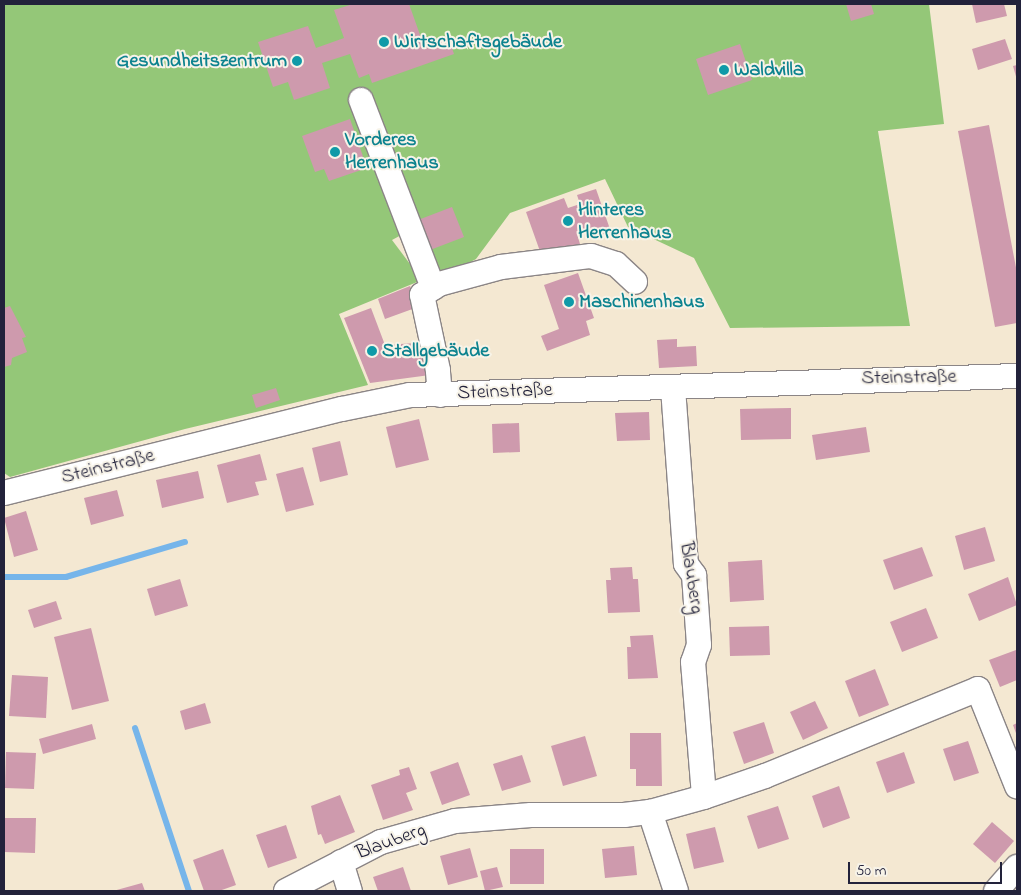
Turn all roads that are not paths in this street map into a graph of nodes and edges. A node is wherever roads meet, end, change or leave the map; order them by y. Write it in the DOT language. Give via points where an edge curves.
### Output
graph roads {
  1 [pos="361,100"];
  2 [pos="635,282"];
  3 [pos="434,288"];
  4 [pos="1017,376"];
  5 [pos="673,388"];
  6 [pos="440,395"];
  7 [pos="4,493"];
  8 [pos="1017,786"];
  9 [pos="704,798"];
  10 [pos="650,812"];
  11 [pos="341,862"];
  12 [pos="1017,868"];
  13 [pos="286,891"];
  14 [pos="350,891"];
  15 [pos="676,891"];
  16 [pos="996,891"];
  1 -- 3 [label="street"];
  2 -- 3 [label="street" via="616,264 592,256 501,267"];
  3 -- 6 [label="street" via="422,295"];
  4 -- 5 [label="street, Steinstraße"];
  5 -- 6 [label="street, Steinstraße"];
  5 -- 9 [label="street, Blauberg" via="686,564 694,575 699,645 693,662"];
  6 -- 7 [label="street, Steinstraße" via="390,398"];
  8 -- 9 [label="street, Blauberg" via="978,689"];
  9 -- 10 [label="street, Blauberg"];
  10 -- 11 [label="street, Blauberg" via="583,817 531,815 456,821 409,832"];
  10 -- 15 [label="street"];
  11 -- 13 [label="street, Blauberg"];
  11 -- 14 [label="street, Blauberg"];
  12 -- 16 [label="street"];
}
